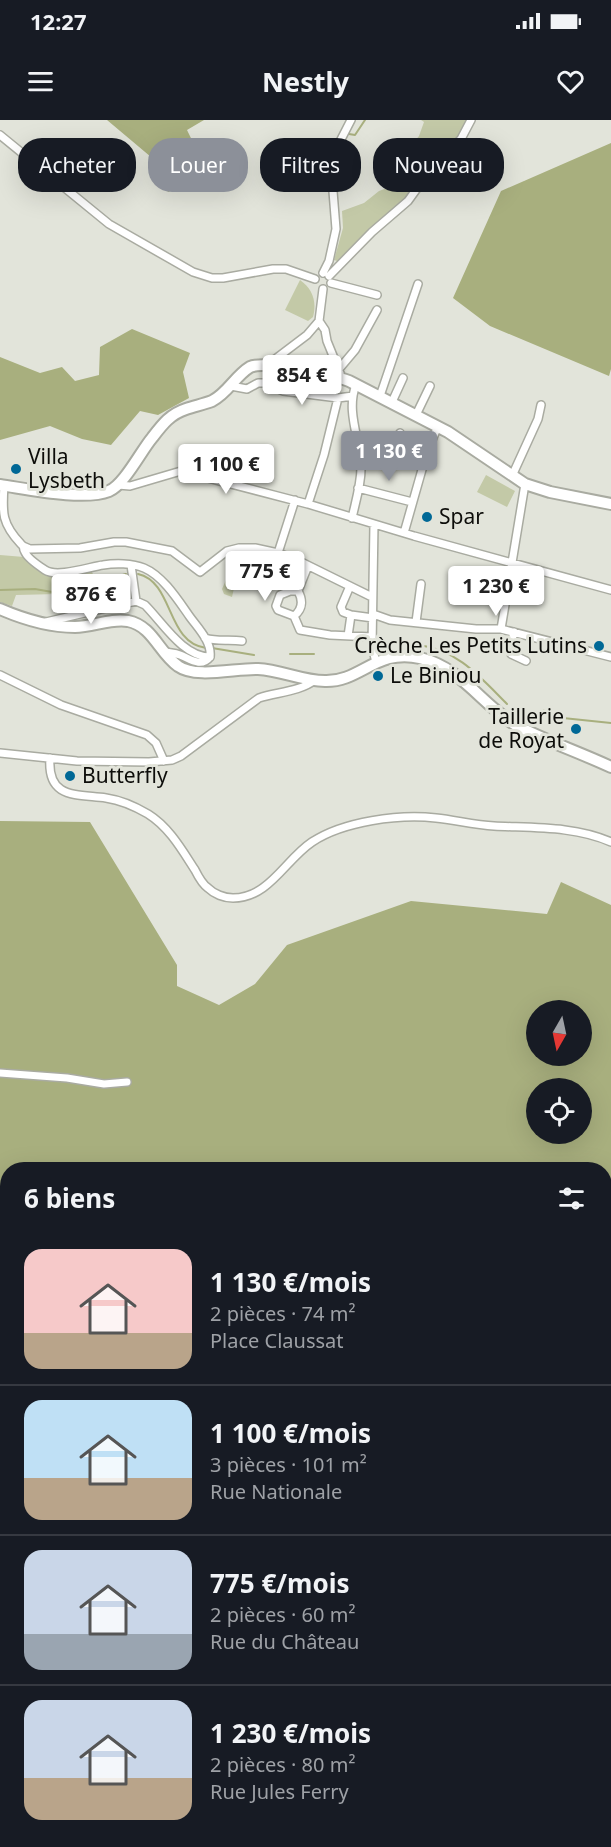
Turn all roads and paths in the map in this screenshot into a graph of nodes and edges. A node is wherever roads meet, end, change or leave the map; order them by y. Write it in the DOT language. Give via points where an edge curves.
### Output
graph roads {
  1 [pos="351,120"];
  2 [pos="471,120"];
  3 [pos="0,135"];
  4 [pos="328,277"];
  5 [pos="315,279"];
  6 [pos="418,284"];
  7 [pos="323,289"];
  8 [pos="377,295"];
  9 [pos="377,310"];
  10 [pos="319,321"];
  11 [pos="273,366"];
  12 [pos="340,374"];
  13 [pos="403,378"];
  14 [pos="356,385"];
  15 [pos="231,386"];
  16 [pos="430,386"];
  17 [pos="272,388"];
  18 [pos="353,396"];
  19 [pos="380,396"];
  20 [pos="338,398"];
  21 [pos="392,402"];
  22 [pos="541,405"];
  23 [pos="416,415"];
  24 [pos="438,426"];
  25 [pos="400,433"];
  26 [pos="358,444"];
  27 [pos="512,476"];
  28 [pos="525,484"];
  29 [pos="118,485"];
  30 [pos="2,486"];
  31 [pos="358,488"];
  32 [pos="295,500"];
  33 [pos="412,502"];
  34 [pos="308,504"];
  35 [pos="611,504"];
  36 [pos="352,518"];
  37 [pos="374,524"];
  38 [pos="404,533"];
  39 [pos="23,546"];
  40 [pos="278,553"];
  41 [pos="512,562"];
  42 [pos="308,566"];
  43 [pos="131,568"];
  44 [pos="422,585"];
  45 [pos="350,586"];
  46 [pos="611,590"];
  47 [pos="298,591"];
  48 [pos="372,597"];
  49 [pos="136,601"];
  50 [pos="2,613"];
  51 [pos="351,615"];
  52 [pos="294,616"];
  53 [pos="373,616"];
  54 [pos="416,622"];
  55 [pos="41,623"];
  56 [pos="501,629"];
  57 [pos="514,632"];
  58 [pos="348,636"];
  59 [pos="372,637"];
  60 [pos="206,641"];
  61 [pos="243,641"];
  62 [pos="165,652"];
  63 [pos="211,654"];
  64 [pos="611,657"];
  65 [pos="526,661"];
  66 [pos="376,662"];
  67 [pos="0,675"];
  68 [pos="315,680"];
  69 [pos="0,753"];
  70 [pos="50,758"];
  71 [pos="164,761"];
  72 [pos="611,767"];
  73 [pos="611,842"];
  74 [pos="0,1073"];
  75 [pos="127,1082"];
  1 -- 4 [label="street" via="331,166 336,229"];
  2 -- 4 [label="street" via="408,201"];
  3 -- 5 [label="street" via="109,224 194,272 223,278 273,268"];
  4 -- 5 [label="street" via="318,275"];
  4 -- 7 [label="street" via="329,287"];
  4 -- 8 [label="street"];
  5 -- 7 [label="street"];
  6 -- 19 [label="street"];
  7 -- 10 [label="street"];
  9 -- 12 [label="street"];
  10 -- 11 [label="street" via="274,360"];
  10 -- 12 [label="street"];
  11 -- 12 [label="main road"];
  11 -- 15 [label="main road" via="258,364"];
  11 -- 17 [label="street"];
  12 -- 14 [label="main road"];
  13 -- 21 [label="street"];
  14 -- 18 [label="street"];
  14 -- 19 [label="main road"];
  15 -- 17 [label="street" via="247,389 264,383"];
  15 -- 29 [label="main road" via="212,401 170,417"];
  16 -- 23 [label="street"];
  17 -- 20 [label="street"];
  18 -- 20 [label="street"];
  18 -- 26 [label="street"];
  19 -- 21 [label="main road"];
  20 -- 34 [label="street"];
  21 -- 23 [label="main road"];
  22 -- 27 [label="street"];
  23 -- 24 [label="main road"];
  24 -- 27 [label="main road"];
  24 -- 33 [label="street"];
  25 -- 26 [label="street" via="396,449"];
  26 -- 31 [label="street"];
  27 -- 28 [label="main road"];
  28 -- 35 [label="main road"];
  28 -- 41 [label="street"];
  29 -- 30 [label="main road" via="105,492 84,495"];
  29 -- 32 [label="street" via="130,486 181,471"];
  30 -- 39 [label="street" via="4,519"];
  31 -- 33 [label="street"];
  31 -- 36 [label="street"];
  32 -- 34 [label="street"];
  32 -- 40 [label="street"];
  33 -- 38 [label="street"];
  34 -- 36 [label="street"];
  36 -- 37 [label="street"];
  37 -- 38 [label="street"];
  37 -- 48 [label="street"];
  38 -- 41 [label="street"];
  39 -- 40 [label="street" via="80,548 114,542 147,546 172,551 200,572 228,551 239,548"];
  39 -- 43 [label="street" via="25,553 50,572 103,565"];
  40 -- 42 [label="street"];
  41 -- 46 [label="street"];
  41 -- 56 [label="street"];
  42 -- 45 [label="street"];
  42 -- 47 [label="street"];
  43 -- 49 [label="street"];
  43 -- 60 [label="street" via="155,573"];
  44 -- 54 [label="street"];
  45 -- 48 [label="street"];
  45 -- 51 [label="street" via="341,607"];
  47 -- 52 [label="street" via="302,603"];
  47 -- 52 [label="street" via="280,595 276,606"];
  48 -- 53 [label="street"];
  49 -- 55 [label="street"];
  49 -- 63 [label="street" via="145,604 190,652 201,657"];
  50 -- 55 [label="main road"];
  51 -- 53 [label="street"];
  51 -- 58 [label="street"];
  52 -- 58 [label="street" via="300,630"];
  53 -- 54 [label="street"];
  53 -- 59 [label="street"];
  54 -- 56 [label="street"];
  55 -- 62 [label="main road" via="74,627 127,621 147,630"];
  56 -- 57 [label="street"];
  57 -- 64 [label="street"];
  57 -- 65 [label="street" via="511,654"];
  58 -- 59 [label="street"];
  59 -- 66 [label="street"];
  60 -- 61 [label="street"];
  60 -- 63 [label="street"];
  62 -- 63 [label="street" via="198,663 207,661"];
  62 -- 68 [label="main road" via="178,667 194,672 259,669"];
  66 -- 68 [label="main road" via="349,678"];
  66 -- 72 [label="main road" via="416,657 447,668 518,726"];
  67 -- 71 [label="street" via="73,710 147,735 156,743"];
  68 -- 71 [label="street" via="306,687 259,698 182,756"];
  69 -- 70 [label="street"];
  70 -- 71 [label="street"];
  70 -- 73 [label="street" via="49,773 59,788 68,794 108,798 151,816 168,832 207,888 231,898 258,893 311,843 335,830 400,817 566,830"];
  74 -- 75 [label="street" via="104,1084"];
}
